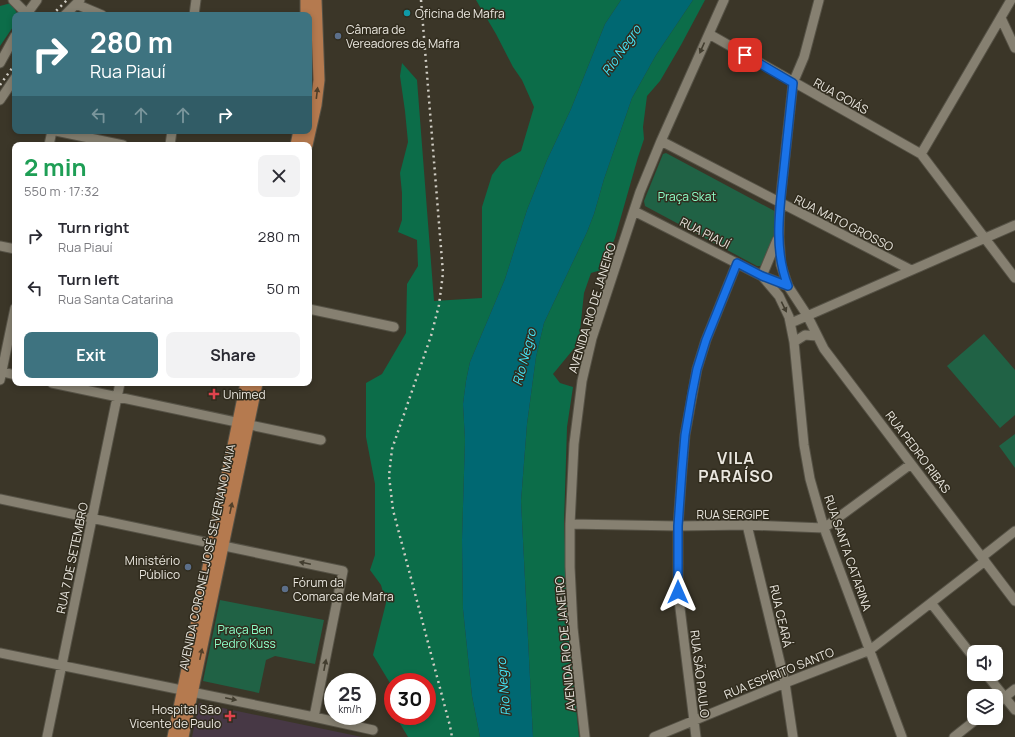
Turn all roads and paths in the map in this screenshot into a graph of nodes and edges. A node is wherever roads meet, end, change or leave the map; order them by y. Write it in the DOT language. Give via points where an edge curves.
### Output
graph roads {
  1 [pos="14,0"];
  2 [pos="37,0"];
  3 [pos="196,0"];
  4 [pos="306,0"];
  5 [pos="316,0"];
  6 [pos="724,0"];
  7 [pos="819,0"];
  8 [pos="1011,0"];
  9 [pos="78,2"];
  10 [pos="24,12"];
  11 [pos="28,12"];
  12 [pos="69,12"];
  13 [pos="96,12"];
  14 [pos="194,12"];
  15 [pos="306,12"];
  16 [pos="1001,18"];
  17 [pos="709,34"];
  18 [pos="12,42"];
  19 [pos="1015,48"];
  20 [pos="0,64"];
  21 [pos="12,82"];
  22 [pos="793,83"];
  23 [pos="0,100"];
  24 [pos="312,123"];
  25 [pos="70,134"];
  26 [pos="661,141"];
  27 [pos="109,142"];
  28 [pos="921,154"];
  29 [pos="780,203"];
  30 [pos="634,211"];
  31 [pos="1015,225"];
  32 [pos="779,237"];
  33 [pos="985,238"];
  34 [pos="0,246"];
  35 [pos="12,248"];
  36 [pos="737,263"];
  37 [pos="911,270"];
  38 [pos="762,276"];
  39 [pos="1015,278"];
  40 [pos="788,286"];
  41 [pos="312,310"];
  42 [pos="806,315"];
  43 [pos="12,322"];
  44 [pos="791,322"];
  45 [pos="394,327"];
  46 [pos="817,336"];
  47 [pos="794,342"];
  48 [pos="1,374"];
  49 [pos="12,375"];
  50 [pos="65,386"];
  51 [pos="119,386"];
  52 [pos="246,386"];
  53 [pos="256,386"];
  54 [pos="117,398"];
  55 [pos="243,424"];
  56 [pos="321,440"];
  57 [pos="911,464"];
  58 [pos="0,499"];
  59 [pos="93,518"];
  60 [pos="570,524"];
  61 [pos="678,526"];
  62 [pos="747,526"];
  63 [pos="824,528"];
  64 [pos="1015,531"];
  65 [pos="218,545"];
  66 [pos="983,559"];
  67 [pos="1015,601"];
  68 [pos="930,603"];
  69 [pos="967,649"];
  70 [pos="870,650"];
  71 [pos="0,653"];
  72 [pos="62,666"];
  73 [pos="992,681"];
  74 [pos="785,683"];
  75 [pos="1015,689"];
  76 [pos="188,691"];
  77 [pos="1005,697"];
  78 [pos="1015,710"];
  79 [pos="314,716"];
  80 [pos="694,721"];
  81 [pos="969,725"];
  82 [pos="374,730"];
  83 [pos="48,737"];
  84 [pos="173,737"];
  85 [pos="183,737"];
  86 [pos="586,737"];
  87 [pos="654,737"];
  88 [pos="696,737"];
  89 [pos="793,737"];
  90 [pos="902,737"];
  91 [pos="954,737"];
  1 -- 10 [label="street"];
  2 -- 11 [label="street"];
  3 -- 14 [label="street"];
  4 -- 15 [label="main road"];
  24 -- 5 [label="main road, one-way" via="319,80"];
  6 -- 17 [label="street, AVENIDA RIO DE JANEIRO"];
  7 -- 22 [label="street" via="804,57"];
  8 -- 16 [label="street"];
  9 -- 12 [label="street"];
  9 -- 13 [label="street"];
  16 -- 19 [label="street"];
  16 -- 28 [label="street"];
  17 -- 22 [label="street, RUA GOIÁS"];
  17 -- 26 [label="street, AVENIDA RIO DE JANEIRO, one-way"];
  18 -- 20 [label="street"];
  21 -- 23 [label="street"];
  22 -- 28 [label="street, RUA GOIÁS"];
  22 -- 29 [label="street"];
  25 -- 27 [label="street"];
  26 -- 29 [label="street, RUA MATO GROSSO"];
  26 -- 30 [label="street, AVENIDA RIO DE JANEIRO"];
  28 -- 33 [label="street"];
  29 -- 32 [label="street"];
  29 -- 37 [label="street, RUA MATO GROSSO"];
  30 -- 36 [label="street, RUA PIAUÍ"];
  30 -- 60 [label="street, AVENIDA RIO DE JANEIRO" via="592,338 582,381 574,444"];
  31 -- 33 [label="street"];
  32 -- 38 [label="street"];
  32 -- 40 [label="street" via="781,265"];
  33 -- 37 [label="street"];
  33 -- 39 [label="street"];
  34 -- 35 [label="street"];
  36 -- 38 [label="street, RUA PIAUÍ"];
  36 -- 61 [label="street, RUA SÃO PAULO" via="697,369 685,435"];
  37 -- 42 [label="street"];
  38 -- 40 [label="street, RUA PIAUÍ"];
  38 -- 44 [label="street, RUA SANTA CATARINA, one-way" via="779,296"];
  40 -- 42 [label="street"];
  41 -- 45 [label="street"];
  42 -- 44 [label="street"];
  42 -- 46 [label="street, RUA PEDRO RIBAS"];
  43 -- 48 [label="street"];
  44 -- 47 [label="street, RUA SANTA CATARINA"];
  46 -- 47 [label="street" via="805,335"];
  46 -- 57 [label="street, RUA PEDRO RIBAS" via="824,349"];
  47 -- 63 [label="street, RUA SANTA CATARINA" via="804,445 810,479"];
  48 -- 49 [label="street"];
  50 -- 54 [label="street"];
  51 -- 54 [label="street, RUA 7 DE SETEMBRO"];
  52 -- 55 [label="main road, AVENIDA CORONEL JOSÉ SEVERIANO MAIA"];
  53 -- 55 [label="main road, AVENIDA CORONEL JOSÉ SEVERIANO MAIA"];
  54 -- 55 [label="street"];
  54 -- 59 [label="street, RUA 7 DE SETEMBRO"];
  55 -- 56 [label="street"];
  55 -- 65 [label="main road, AVENIDA CORONEL JOSÉ SEVERIANO MAIA"];
  57 -- 63 [label="street"];
  57 -- 66 [label="street, RUA PEDRO RIBAS"];
  58 -- 59 [label="street"];
  59 -- 65 [label="street"];
  59 -- 72 [label="street, RUA 7 DE SETEMBRO"];
  60 -- 61 [label="street, RUA SERGIPE"];
  60 -- 86 [label="street, AVENIDA RIO DE JANEIRO" via="573,628"];
  61 -- 62 [label="street, RUA SERGIPE"];
  61 -- 80 [label="street, RUA SÃO PAULO" via="678,592"];
  62 -- 63 [label="street, RUA SERGIPE"];
  62 -- 74 [label="street, RUA CEARÁ"];
  63 -- 70 [label="street, RUA SANTA CATARINA"];
  64 -- 66 [label="street, RUA ESPÍRITO SANTO"];
  65 -- 76 [label="main road, AVENIDA CORONEL JOSÉ SEVERIANO MAIA"];
  79 -- 65 [label="street, one-way" via="343,571"];
  66 -- 67 [label="street, RUA PEDRO RIBAS"];
  66 -- 68 [label="street, RUA ESPÍRITO SANTO"];
  68 -- 69 [label="street"];
  68 -- 70 [label="street, RUA ESPÍRITO SANTO"];
  70 -- 74 [label="street, RUA ESPÍRITO SANTO"];
  70 -- 90 [label="street, RUA SANTA CATARINA"];
  71 -- 72 [label="street"];
  72 -- 76 [label="street"];
  72 -- 83 [label="street, RUA 7 DE SETEMBRO"];
  73 -- 77 [label="street"];
  74 -- 80 [label="street, RUA ESPÍRITO SANTO"];
  74 -- 89 [label="street, RUA CEARÁ"];
  75 -- 77 [label="street"];
  76 -- 79 [label="street, one-way"];
  76 -- 84 [label="main road, AVENIDA CORONEL JOSÉ SEVERIANO MAIA"];
  76 -- 85 [label="main road, AVENIDA CORONEL JOSÉ SEVERIANO MAIA"];
  77 -- 78 [label="street"];
  79 -- 82 [label="street"];
  80 -- 87 [label="street, RUA ESPÍRITO SANTO"];
  80 -- 88 [label="street, RUA SÃO PAULO"];
  81 -- 91 [label="street"];
}
